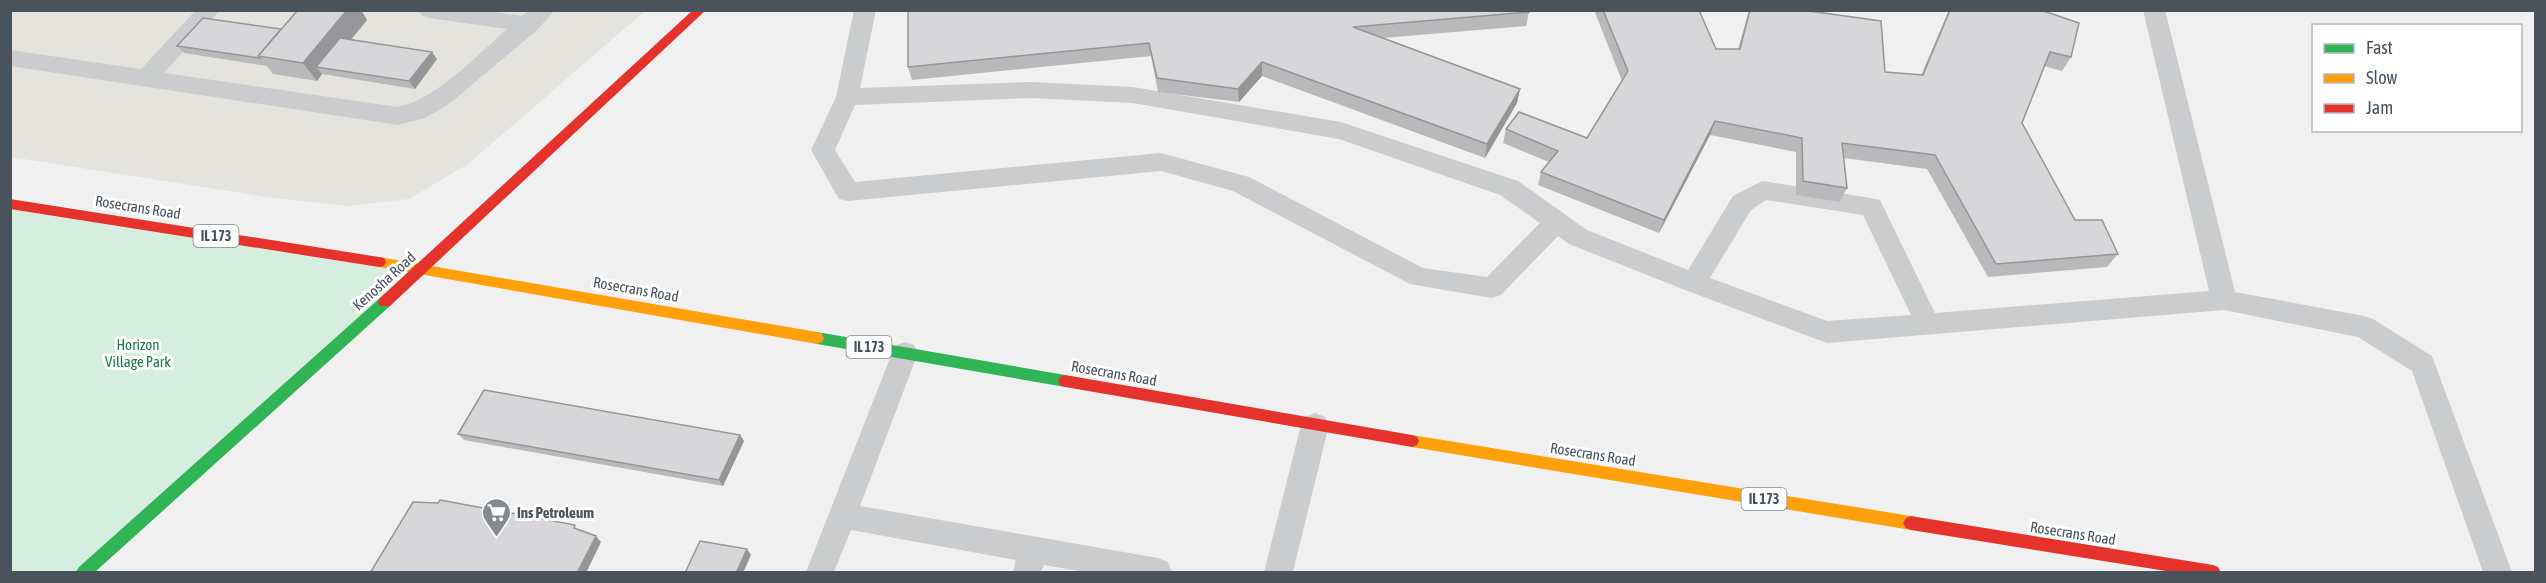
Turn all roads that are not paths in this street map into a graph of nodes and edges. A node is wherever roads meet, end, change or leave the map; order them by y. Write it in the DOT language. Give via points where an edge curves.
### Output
graph roads {
  1 [pos="209,10"];
  2 [pos="429,10"];
  3 [pos="701,10"];
  4 [pos="865,10"];
  5 [pos="2154,10"];
  6 [pos="536,18"];
  7 [pos="10,58"];
  8 [pos="146,79"];
  9 [pos="847,97"];
  10 [pos="10,204"];
  11 [pos="1557,222"];
  12 [pos="422,269"];
  13 [pos="1694,284"];
  14 [pos="2224,300"];
  15 [pos="1928,324"];
  16 [pos="905,353"];
  17 [pos="1315,425"];
  18 [pos="842,516"];
  19 [pos="1031,561"];
  20 [pos="84,573"];
  21 [pos="820,573"];
  22 [pos="1158,573"];
  23 [pos="1278,573"];
  24 [pos="2213,573"];
  25 [pos="2497,573"];
  1 -- 8 [label="lane"];
  2 -- 6 [label="lane"];
  3 -- 12 [label="main road, Kenosha Road"];
  4 -- 9 [label="lane"];
  5 -- 14 [label="lane"];
  6 -- 8 [label="lane" via="441,98 417,112 398,116"];
  7 -- 8 [label="lane"];
  9 -- 11 [label="lane" via="1031,90 1133,95 1330,129 1509,189"];
  9 -- 11 [label="lane" via="823,150 848,192 1161,162 1240,184 1419,277 1492,288"];
  10 -- 12 [label="main road, Rosecrans Road / IL 173"];
  11 -- 13 [label="lane" via="1578,237"];
  12 -- 16 [label="main road, Rosecrans Road / IL 173"];
  12 -- 20 [label="main road, Kenosha Road"];
  13 -- 15 [label="lane" via="1827,332"];
  13 -- 15 [label="lane" via="1742,203 1762,190 1871,207"];
  14 -- 15 [label="lane"];
  14 -- 25 [label="lane" via="2364,327 2423,364"];
  16 -- 17 [label="main road, Rosecrans Road / IL 173"];
  16 -- 18 [label="lane"];
  17 -- 23 [label="lane"];
  17 -- 24 [label="main road, Rosecrans Road / IL 173"];
  18 -- 19 [label="lane"];
  18 -- 21 [label="lane"];
  19 -- 22 [label="lane"];
}
